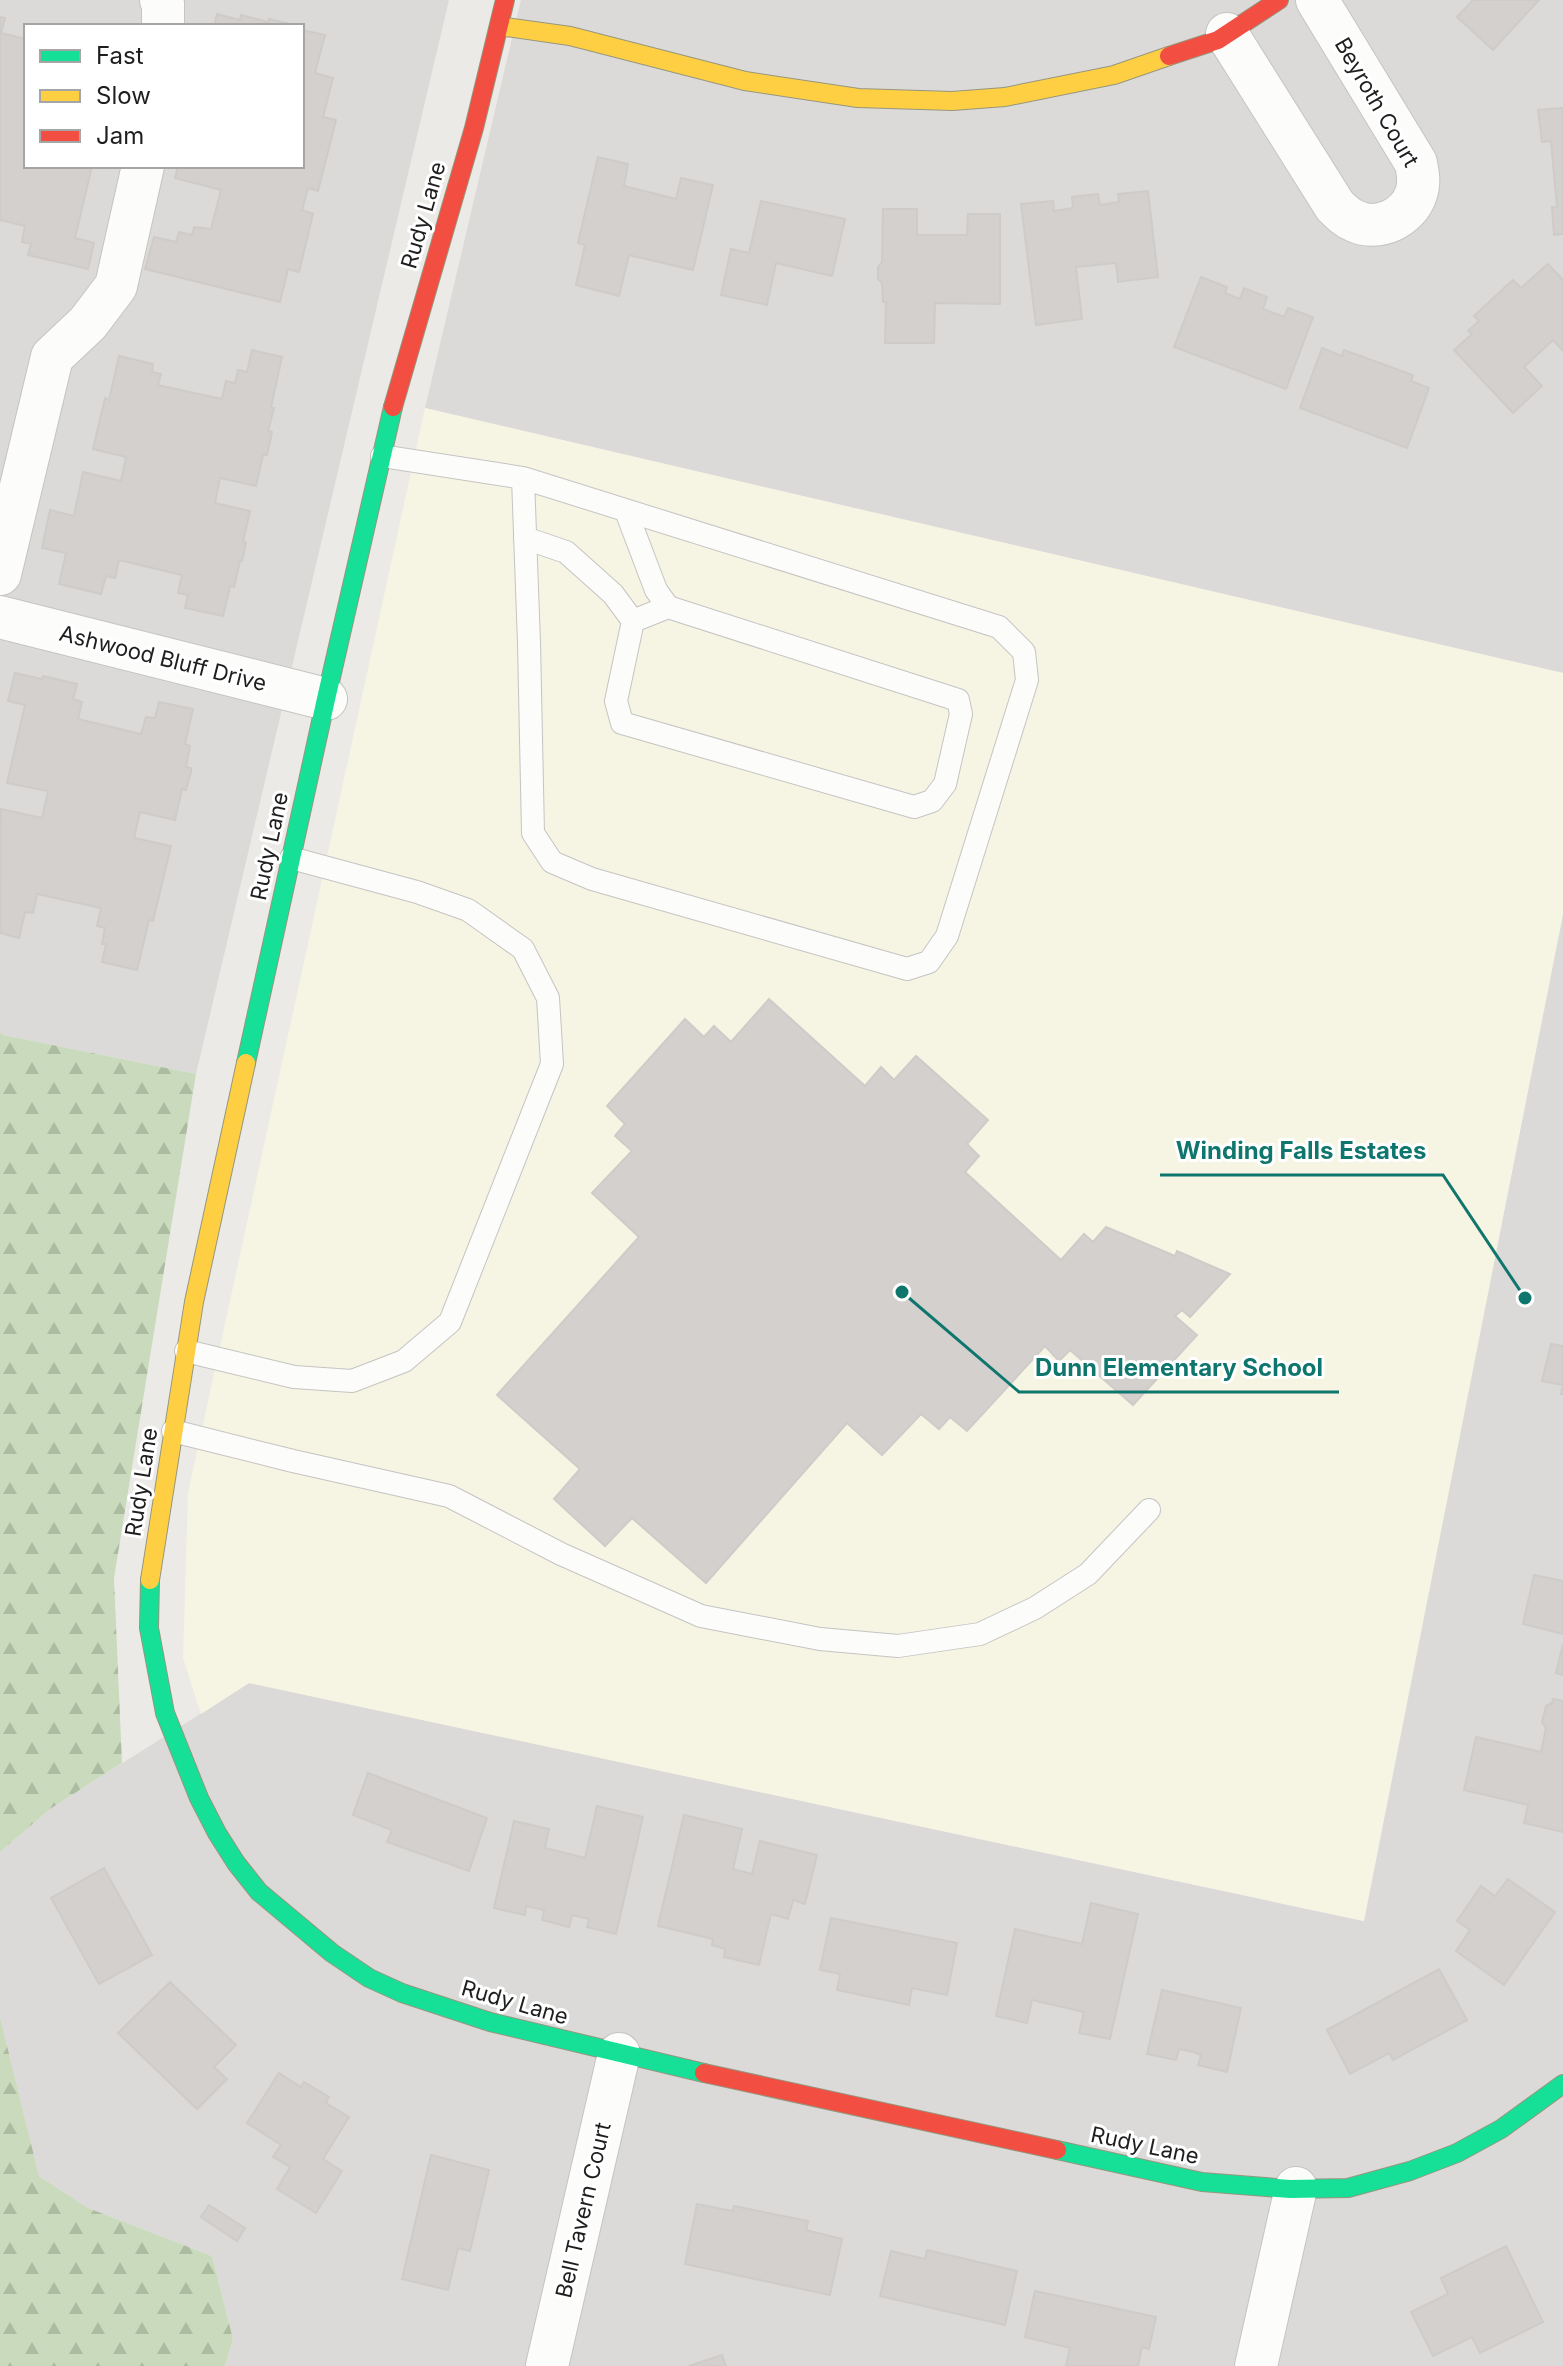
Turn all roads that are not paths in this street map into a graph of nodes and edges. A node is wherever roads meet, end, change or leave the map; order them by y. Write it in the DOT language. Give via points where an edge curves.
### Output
graph roads {
  1 [pos="161,0"];
  2 [pos="505,0"];
  3 [pos="1279,0"];
  4 [pos="1317,0"];
  5 [pos="163,24"];
  6 [pos="499,26"];
  7 [pos="1227,34"];
  8 [pos="143,168"];
  9 [pos="382,456"];
  10 [pos="523,478"];
  11 [pos="626,511"];
  12 [pos="525,538"];
  13 [pos="0,574"];
  14 [pos="668,607"];
  15 [pos="0,617"];
  16 [pos="633,621"];
  17 [pos="326,699"];
  18 [pos="291,858"];
  19 [pos="186,1351"];
  20 [pos="173,1431"];
  21 [pos="1149,1510"];
  22 [pos="619,2054"];
  23 [pos="1563,2084"];
  24 [pos="1296,2188"];
  25 [pos="547,2366"];
  26 [pos="1256,2366"];
  1 -- 5 [label="street"];
  2 -- 6 [label="street, Rudy Lane"];
  3 -- 7 [label="street"];
  4 -- 7 [label="street, Beyroth Court" via="1416,163 1416,193 1397,218 1381,224 1356,222 1335,206"];
  6 -- 7 [label="street" via="570,36 745,81 858,98 952,101 1005,97 1114,75"];
  6 -- 9 [label="street, Rudy Lane"];
  8 -- 13 [label="street" via="116,286 52,357"];
  9 -- 10 [label="lane"];
  9 -- 17 [label="street, Rudy Lane"];
  10 -- 11 [label="lane"];
  10 -- 12 [label="lane"];
  11 -- 12 [label="lane" via="999,627 1024,652 1027,680 947,936 929,962 907,969 592,879 552,862 533,833"];
  11 -- 14 [label="lane" via="656,590"];
  12 -- 16 [label="lane" via="566,552 613,594"];
  14 -- 16 [label="lane"];
  14 -- 16 [label="lane" via="958,700 961,714 945,784 932,801 914,807 622,723 616,701"];
  15 -- 17 [label="street, Ashwood Bluff Drive"];
  17 -- 18 [label="street, Rudy Lane"];
  18 -- 19 [label="street, Rudy Lane"];
  18 -- 19 [label="lane" via="468,910 523,949 548,998 552,1064 450,1322 404,1361 352,1381 294,1377"];
  19 -- 20 [label="street, Rudy Lane"];
  20 -- 21 [label="lane" via="449,1496 561,1554 701,1616 883,1645 980,1634 1035,1608 1088,1574"];
  20 -- 22 [label="street, Rudy Lane" via="150,1577 149,1628 165,1713 199,1798 236,1863 293,1923 369,1978 490,2022"];
  22 -- 24 [label="street, Rudy Lane" via="1202,2182"];
  22 -- 25 [label="street, Bell Tavern Court"];
  23 -- 24 [label="street, Rudy Lane" via="1508,2126 1451,2157 1345,2189"];
  24 -- 26 [label="street"];
}
